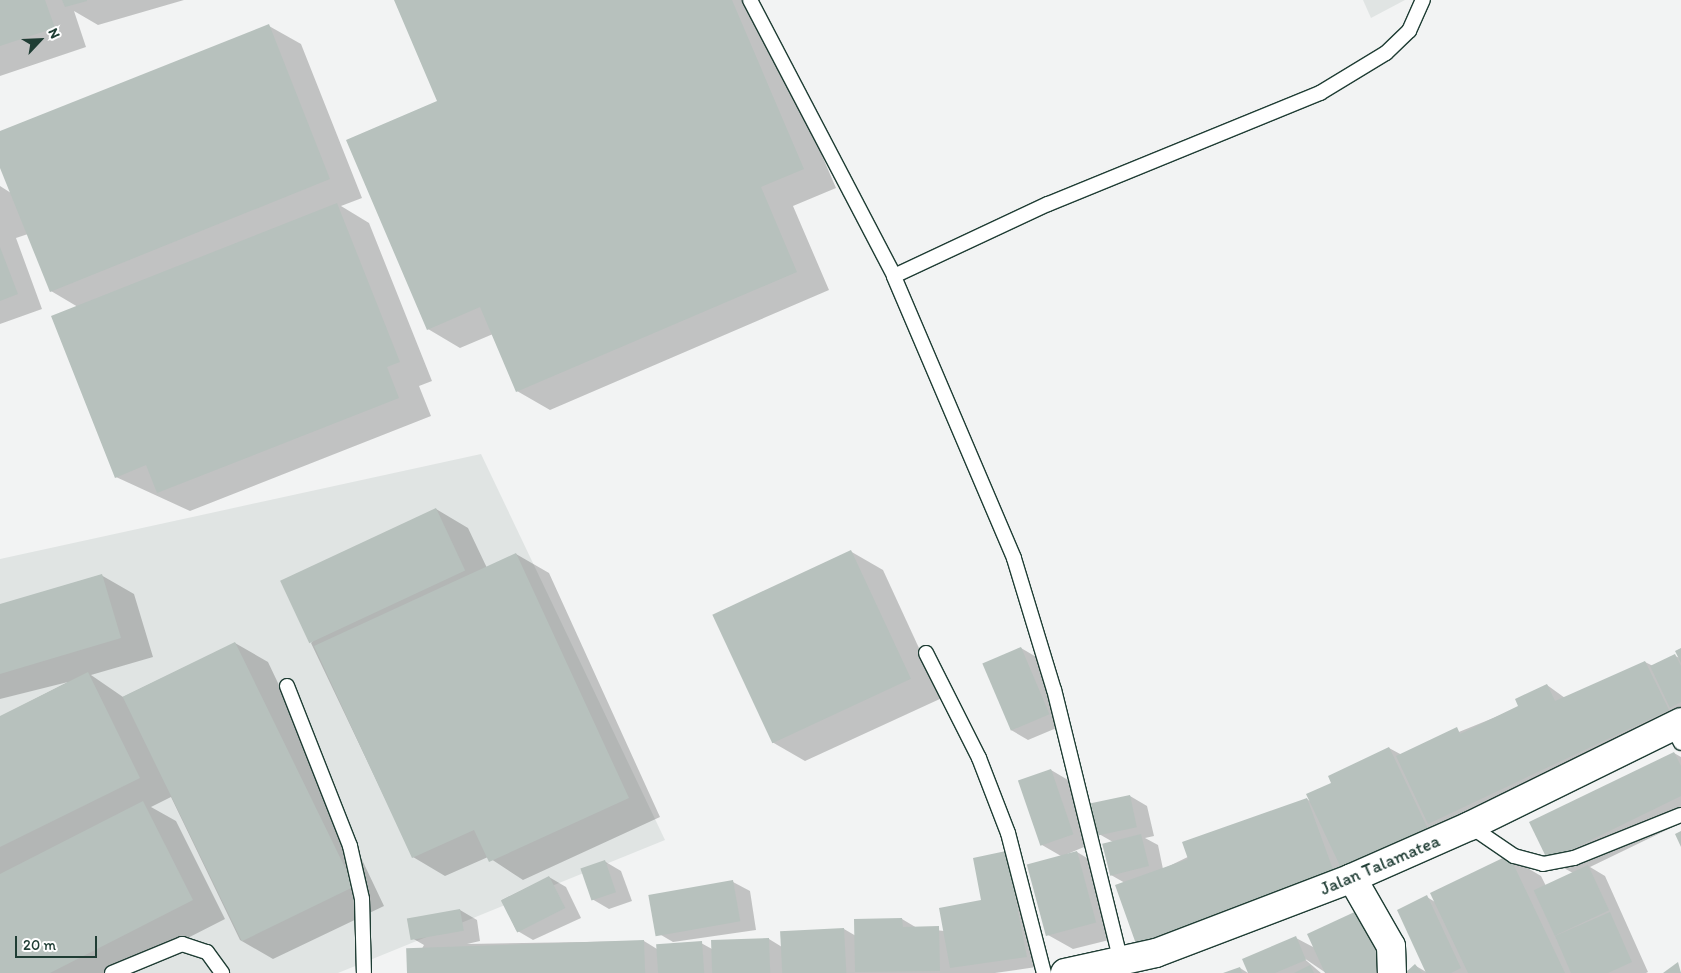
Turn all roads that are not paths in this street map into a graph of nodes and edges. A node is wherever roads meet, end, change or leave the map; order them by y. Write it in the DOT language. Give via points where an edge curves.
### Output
graph roads {
  1 [pos="750,0"];
  2 [pos="1423,0"];
  3 [pos="894,276"];
  4 [pos="926,653"];
  5 [pos="287,686"];
  6 [pos="1678,730"];
  7 [pos="1681,815"];
  8 [pos="1470,826"];
  9 [pos="1352,878"];
  10 [pos="1121,962"];
  11 [pos="112,973"];
  12 [pos="222,973"];
  13 [pos="364,973"];
  14 [pos="1044,973"];
  15 [pos="1065,973"];
  16 [pos="1392,973"];
  1 -- 3 [label="lane"];
  2 -- 3 [label="lane" via="1409,31 1386,53 1320,94 1048,204"];
  3 -- 10 [label="lane" via="1014,558 1054,690"];
  4 -- 14 [label="lane" via="979,758 1008,833"];
  5 -- 13 [label="lane" via="350,846 362,899"];
  6 -- 8 [label="street, Jalan Talamatea"];
  7 -- 8 [label="lane" via="1574,858 1543,864 1514,856"];
  8 -- 9 [label="street, Jalan Talamatea"];
  9 -- 10 [label="street, Jalan Talamatea" via="1156,953"];
  9 -- 16 [label="street" via="1391,946"];
  10 -- 15 [label="street, Jalan Talamatea"];
  11 -- 12 [label="lane" via="166,947 182,944 207,952"];
}
